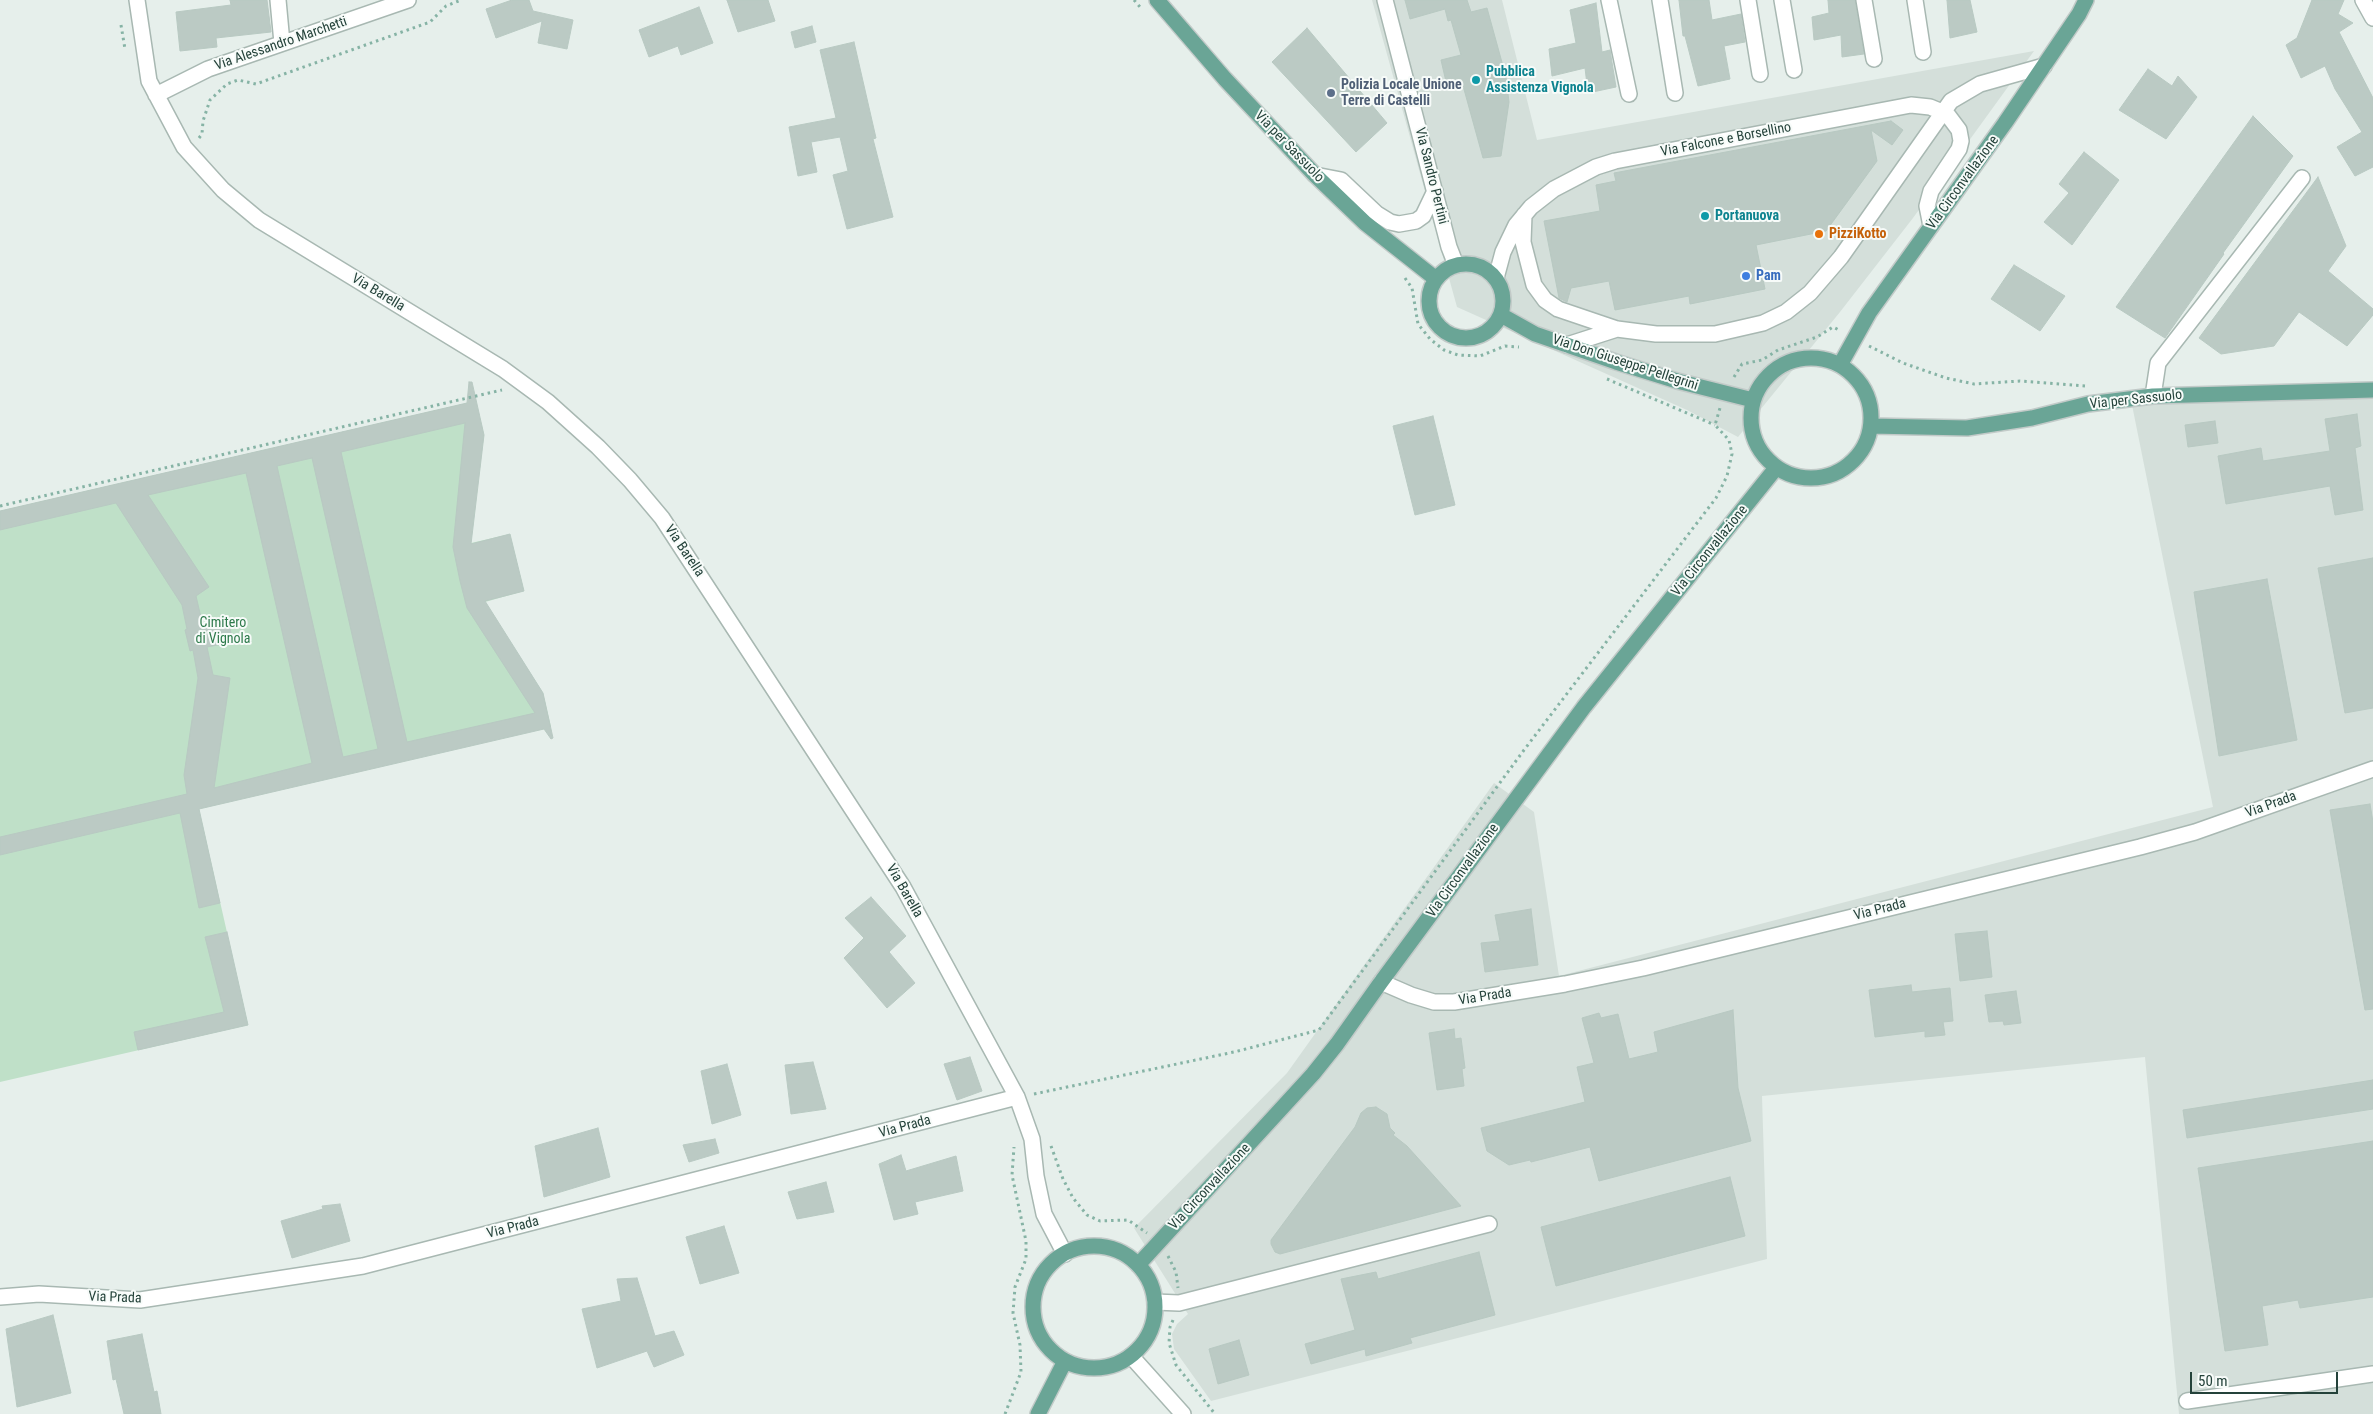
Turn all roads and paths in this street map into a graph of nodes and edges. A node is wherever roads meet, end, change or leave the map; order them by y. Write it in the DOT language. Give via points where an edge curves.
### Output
graph roads {
  1 [pos="138,0"];
  2 [pos="278,0"];
  3 [pos="408,0"];
  4 [pos="460,0"];
  5 [pos="1157,0"];
  6 [pos="1385,0"];
  7 [pos="1609,0"];
  8 [pos="1660,0"];
  9 [pos="1748,0"];
  10 [pos="1782,0"];
  11 [pos="1864,0"];
  12 [pos="1915,0"];
  13 [pos="2086,0"];
  14 [pos="120,18"];
  15 [pos="282,43"];
  16 [pos="1923,52"];
  17 [pos="126,55"];
  18 [pos="1874,59"];
  19 [pos="2044,66"];
  20 [pos="1794,70"];
  21 [pos="1760,74"];
  22 [pos="1675,93"];
  23 [pos="1629,94"];
  24 [pos="156,95"];
  25 [pos="1943,112"];
  26 [pos="184,147"];
  27 [pos="1315,175"];
  28 [pos="2302,178"];
  29 [pos="1435,191"];
  30 [pos="1524,215"];
  31 [pos="1931,226"];
  32 [pos="1456,265"];
  33 [pos="1496,278"];
  34 [pos="1436,280"];
  35 [pos="1501,315"];
  36 [pos="1617,329"];
  37 [pos="1854,338"];
  38 [pos="1567,345"];
  39 [pos="1840,366"];
  40 [pos="497,384"];
  41 [pos="2092,386"];
  42 [pos="2373,390"];
  43 [pos="1726,393"];
  44 [pos="2153,396"];
  45 [pos="1753,400"];
  46 [pos="1871,426"];
  47 [pos="1776,468"];
  48 [pos="0,506"];
  49 [pos="2373,769"];
  50 [pos="1381,982"];
  51 [pos="1016,1097"];
  52 [pos="1014,1146"];
  53 [pos="1488,1224"];
  54 [pos="1066,1254"];
  55 [pos="1138,1265"];
  56 [pos="0,1297"];
  57 [pos="1155,1302"];
  58 [pos="1131,1356"];
  59 [pos="1064,1361"];
  60 [pos="2373,1374"];
  61 [pos="2187,1401"];
  62 [pos="1005,1414"];
  63 [pos="1038,1414"];
  64 [pos="1183,1414"];
  1 -- 24 [label="street, Via Barella" via="149,81"];
  2 -- 15 [label="street"];
  3 -- 15 [label="street, Via Alessandro Marchetti"];
  4 -- 26 [label="path" via="446,6 430,22 256,84 238,80 227,84 210,100 202,134"];
  5 -- 27 [label="main road, Via per Sassuolo"];
  6 -- 29 [label="street, Via Sandro Pertini"];
  7 -- 23 [label="street"];
  8 -- 22 [label="street"];
  9 -- 21 [label="street"];
  10 -- 20 [label="street"];
  11 -- 18 [label="street"];
  12 -- 16 [label="street"];
  13 -- 19 [label="main road, Via Circonvallazione"];
  14 -- 17 [label="path"];
  15 -- 24 [label="street, Via Alessandro Marchetti" via="208,69"];
  19 -- 25 [label="street" via="1969,89 1951,101"];
  19 -- 31 [label="main road, Via Circonvallazione"];
  24 -- 26 [label="street, Via Barella"];
  25 -- 30 [label="street, Via Falcone e Borsellino" via="1911,105 1615,161 1575,176"];
  25 -- 31 [label="street" via="1954,122 1961,141 1960,149 1931,191 1927,206"];
  25 -- 36 [label="street" via="1841,257 1810,293 1786,312 1763,323 1715,334 1656,334"];
  26 -- 51 [label="street, Via Barella" via="223,190 259,220 503,369 548,402 598,446 630,480 662,518 875,842"];
  27 -- 29 [label="street" via="1341,180 1377,214 1399,224 1423,216"];
  27 -- 34 [label="main road, Via per Sassuolo" via="1365,223"];
  28 -- 44 [label="street" via="2158,363"];
  29 -- 32 [label="street, Via Sandro Pertini"];
  30 -- 33 [label="street, Via Falcone e Borsellino" via="1503,252"];
  30 -- 36 [label="street" via="1524,248 1539,294 1558,309"];
  31 -- 37 [label="main road, Via Circonvallazione"];
  32 -- 33 [label="main road" via="1478,266"];
  32 -- 34 [label="main road" via="1445,270"];
  33 -- 35 [label="main road" via="1503,296"];
  34 -- 35 [label="main road" via="1430,294 1430,309 1440,327 1448,333 1463,337 1479,336 1488,331"];
  35 -- 38 [label="main road, Via Don Giuseppe Pellegrini" via="1535,334"];
  36 -- 38 [label="street"];
  37 -- 39 [label="main road, Via Circonvallazione"];
  37 -- 41 [label="path" via="1903,363 1964,382 2020,381"];
  37 -- 43 [label="path" via="1834,327 1762,360 1742,364"];
  38 -- 43 [label="main road, Via Don Giuseppe Pellegrini" via="1652,374"];
  39 -- 45 [label="main road" via="1823,359 1789,362 1773,371"];
  39 -- 46 [label="main road" via="1852,374 1868,398"];
  40 -- 48 [label="path" via="505,390"];
  42 -- 44 [label="main road, Via per Sassuolo"];
  43 -- 45 [label="main road, Via Don Giuseppe Pellegrini"];
  43 -- 51 [label="path" via="1715,425 1729,440 1732,454 1719,493 1524,750 1319,1030 1234,1052"];
  44 -- 46 [label="main road, Via per Sassuolo" via="2097,403 1967,428"];
  45 -- 47 [label="main road" via="1750,415 1756,445"];
  46 -- 47 [label="main road" via="1866,443 1843,469 1810,479 1792,476"];
  47 -- 50 [label="main road, Via Circonvallazione" via="1584,707"];
  49 -- 50 [label="street, Via Prada" via="2195,832 2140,847 1635,970 1454,1002 1434,1002"];
  50 -- 55 [label="main road, Via Circonvallazione" via="1313,1074"];
  51 -- 54 [label="street, Via Barella" via="1032,1139 1044,1214"];
  51 -- 56 [label="street, Via Prada" via="363,1266 140,1300 39,1294"];
  52 -- 62 [label="path" via="1012,1175 1026,1241 1026,1259 1015,1287 1012,1313 1020,1345 1021,1372"];
  53 -- 57 [label="street" via="1179,1303"];
  54 -- 55 [label="main road" via="1096,1246 1126,1255"];
  54 -- 59 [label="main road" via="1051,1265 1040,1280 1034,1298 1039,1334"];
  55 -- 57 [label="main road" via="1150,1282"];
  57 -- 58 [label="main road" via="1150,1332"];
  58 -- 59 [label="main road" via="1098,1368"];
  58 -- 64 [label="street"];
  59 -- 63 [label="main road"];
  60 -- 61 [label="street"];
}
